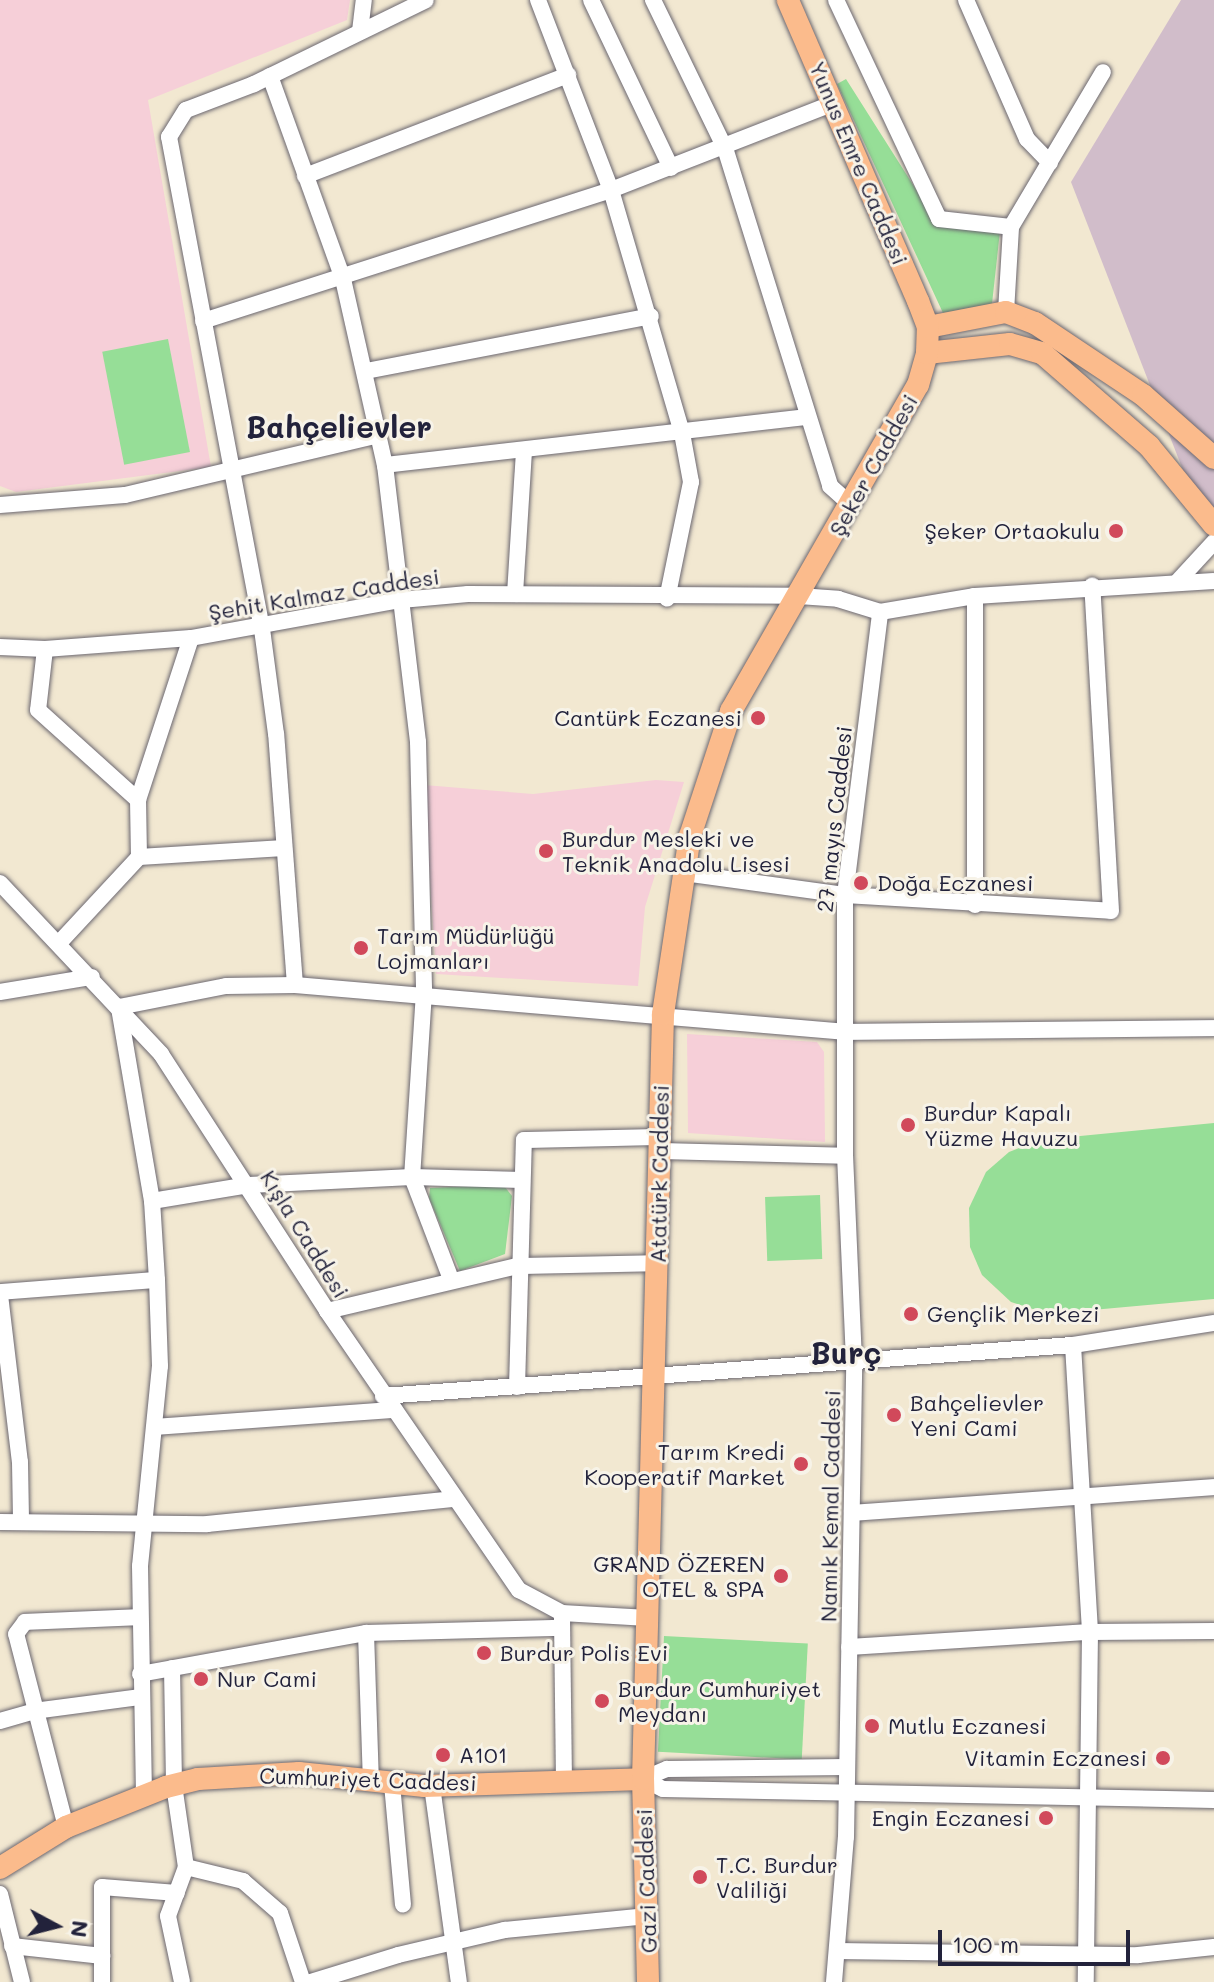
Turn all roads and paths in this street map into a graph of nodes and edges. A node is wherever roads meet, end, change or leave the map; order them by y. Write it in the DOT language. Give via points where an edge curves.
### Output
graph roads {
  1 [pos="364,0"];
  2 [pos="426,0"];
  3 [pos="538,0"];
  4 [pos="591,0"];
  5 [pos="653,0"];
  6 [pos="788,0"];
  7 [pos="836,0"];
  8 [pos="966,0"];
  9 [pos="360,31"];
  10 [pos="1103,72"];
  11 [pos="568,75"];
  12 [pos="270,76"];
  13 [pos="834,103"];
  14 [pos="725,148"];
  15 [pos="1050,163"];
  16 [pos="671,168"];
  17 [pos="305,176"];
  18 [pos="611,190"];
  19 [pos="1011,227"];
  20 [pos="343,279"];
  21 [pos="1006,312"];
  22 [pos="651,316"];
  23 [pos="203,321"];
  24 [pos="928,327"];
  25 [pos="927,353"];
  26 [pos="366,371"];
  27 [pos="806,417"];
  28 [pos="682,433"];
  29 [pos="379,435"];
  30 [pos="524,450"];
  31 [pos="1214,458"];
  32 [pos="385,465"];
  33 [pos="232,473"];
  34 [pos="850,504"];
  35 [pos="0,505"];
  36 [pos="1214,525"];
  37 [pos="1214,542"];
  38 [pos="1178,581"];
  39 [pos="1214,581"];
  40 [pos="1092,586"];
  41 [pos="515,594"];
  42 [pos="799,596"];
  43 [pos="975,596"];
  44 [pos="667,599"];
  45 [pos="401,600"];
  46 [pos="880,612"];
  47 [pos="262,629"];
  48 [pos="191,638"];
  49 [pos="0,647"];
  50 [pos="45,649"];
  51 [pos="138,800"];
  52 [pos="284,848"];
  53 [pos="139,857"];
  54 [pos="684,873"];
  55 [pos="0,883"];
  56 [pos="845,895"];
  57 [pos="975,905"];
  58 [pos="60,942"];
  59 [pos="92,977"];
  60 [pos="295,985"];
  61 [pos="0,992"];
  62 [pos="424,992"];
  63 [pos="119,1007"];
  64 [pos="663,1014"];
  65 [pos="1214,1028"];
  66 [pos="847,1032"];
  67 [pos="660,1144"];
  68 [pos="845,1156"];
  69 [pos="412,1177"];
  70 [pos="522,1180"];
  71 [pos="249,1185"];
  72 [pos="152,1201"];
  73 [pos="657,1263"];
  74 [pos="518,1266"];
  75 [pos="451,1279"];
  76 [pos="157,1280"];
  77 [pos="0,1294"];
  78 [pos="327,1311"];
  79 [pos="1214,1323"];
  80 [pos="1073,1345"];
  81 [pos="854,1361"];
  82 [pos="655,1377"];
  83 [pos="517,1387"];
  84 [pos="383,1396"];
  85 [pos="394,1410"];
  86 [pos="155,1427"];
  87 [pos="1214,1487"];
  88 [pos="1080,1492"];
  89 [pos="455,1499"];
  90 [pos="852,1513"];
  91 [pos="21,1519"];
  92 [pos="0,1522"];
  93 [pos="145,1524"];
  94 [pos="140,1617"];
  95 [pos="648,1618"];
  96 [pos="562,1620"];
  97 [pos="1214,1631"];
  98 [pos="1090,1632"];
  99 [pos="366,1633"];
  100 [pos="849,1647"];
  101 [pos="172,1668"];
  102 [pos="140,1674"];
  103 [pos="141,1697"];
  104 [pos="34,1711"];
  105 [pos="0,1721"];
  106 [pos="847,1767"];
  107 [pos="643,1779"];
  108 [pos="381,1782"];
  109 [pos="564,1782"];
  110 [pos="174,1785"];
  111 [pos="432,1786"];
  112 [pos="847,1793"];
  113 [pos="144,1795"];
  114 [pos="1091,1798"];
  115 [pos="1214,1800"];
  116 [pos="66,1827"];
  117 [pos="186,1867"];
  118 [pos="0,1868"];
  119 [pos="177,1893"];
  120 [pos="0,1894"];
  121 [pos="403,1905"];
  122 [pos="647,1916"];
  123 [pos="453,1942"];
  124 [pos="12,1946"];
  125 [pos="1214,1947"];
  126 [pos="837,1951"];
  127 [pos="1086,1955"];
  128 [pos="102,1956"];
  129 [pos="22,1982"];
  130 [pos="102,1982"];
  131 [pos="182,1982"];
  132 [pos="303,1982"];
  133 [pos="311,1982"];
  134 [pos="459,1982"];
  135 [pos="648,1982"];
  136 [pos="834,1982"];
  137 [pos="1086,1982"];
  1 -- 9 [label="street"];
  2 -- 9 [label="street"];
  3 -- 11 [label="street"];
  4 -- 16 [label="street"];
  5 -- 14 [label="street"];
  6 -- 13 [label="main road, Yunus Emre Caddesi"];
  7 -- 19 [label="street" via="939,219"];
  8 -- 15 [label="street" via="1027,139"];
  9 -- 12 [label="street"];
  10 -- 15 [label="street"];
  11 -- 17 [label="street"];
  11 -- 18 [label="street"];
  12 -- 17 [label="street"];
  12 -- 23 [label="street" via="186,110 169,137"];
  13 -- 14 [label="street"];
  13 -- 24 [label="main road, Yunus Emre Caddesi"];
  14 -- 16 [label="street"];
  14 -- 27 [label="street"];
  15 -- 19 [label="street"];
  16 -- 18 [label="street"];
  17 -- 20 [label="street"];
  18 -- 20 [label="street"];
  18 -- 22 [label="street"];
  19 -- 21 [label="street"];
  20 -- 23 [label="street"];
  20 -- 26 [label="street"];
  21 -- 24 [label="main road"];
  21 -- 31 [label="main road" via="1035,323 1143,395"];
  22 -- 26 [label="street"];
  22 -- 28 [label="street"];
  23 -- 33 [label="street"];
  24 -- 25 [label="main road, Şeker Caddesi"];
  25 -- 34 [label="main road, Şeker Caddesi" via="918,385"];
  25 -- 36 [label="main road" via="1010,344 1042,353 1149,446"];
  26 -- 29 [label="street"];
  27 -- 28 [label="street"];
  27 -- 34 [label="street" via="830,486"];
  28 -- 30 [label="street"];
  28 -- 44 [label="street" via="691,482"];
  29 -- 32 [label="street"];
  29 -- 33 [label="street"];
  30 -- 32 [label="street"];
  30 -- 41 [label="street"];
  32 -- 45 [label="street"];
  33 -- 35 [label="street" via="125,495"];
  33 -- 47 [label="street"];
  34 -- 42 [label="main road, Şeker Caddesi"];
  37 -- 38 [label="street"];
  38 -- 39 [label="street"];
  38 -- 40 [label="street"];
  40 -- 43 [label="street"];
  40 -- 57 [label="street" via="1111,911"];
  41 -- 44 [label="street, Şehit Kalmaz Caddesi"];
  41 -- 45 [label="street, Şehit Kalmaz Caddesi"];
  42 -- 44 [label="street, Şehit Kalmaz Caddesi"];
  42 -- 46 [label="street, Şehit Kalmaz Caddesi" via="838,599"];
  42 -- 54 [label="main road, Atatürk Caddesi" via="731,711 690,836"];
  43 -- 46 [label="street"];
  43 -- 57 [label="street"];
  45 -- 47 [label="street, Şehit Kalmaz Caddesi"];
  45 -- 62 [label="street" via="418,742"];
  46 -- 56 [label="street, 27 mayıs Caddesi"];
  47 -- 48 [label="street, Şehit Kalmaz Caddesi"];
  47 -- 52 [label="street"];
  48 -- 50 [label="street, Şehit Kalmaz Caddesi"];
  48 -- 51 [label="street"];
  49 -- 50 [label="street, Şehit Kalmaz Caddesi"];
  50 -- 51 [label="street" via="38,710"];
  51 -- 53 [label="street"];
  52 -- 53 [label="street"];
  52 -- 60 [label="street"];
  53 -- 58 [label="street"];
  54 -- 56 [label="street"];
  54 -- 64 [label="main road, Atatürk Caddesi"];
  55 -- 58 [label="street, Kışla Caddesi"];
  56 -- 57 [label="street"];
  56 -- 66 [label="street, 27 mayıs Caddesi"];
  58 -- 59 [label="street, Kışla Caddesi"];
  59 -- 61 [label="street"];
  59 -- 63 [label="street, Kışla Caddesi"];
  60 -- 62 [label="street"];
  60 -- 63 [label="street" via="226,986"];
  62 -- 64 [label="street"];
  62 -- 69 [label="street"];
  63 -- 71 [label="street, Kışla Caddesi" via="161,1054"];
  63 -- 72 [label="street"];
  64 -- 66 [label="street"];
  64 -- 67 [label="main road, Atatürk Caddesi"];
  65 -- 66 [label="street"];
  66 -- 68 [label="street, Namık Kemal Caddesi"];
  67 -- 68 [label="street"];
  67 -- 70 [label="street" via="524,1140"];
  67 -- 73 [label="main road, Atatürk Caddesi"];
  68 -- 81 [label="street, Namık Kemal Caddesi"];
  69 -- 70 [label="street"];
  69 -- 71 [label="street"];
  69 -- 75 [label="street"];
  70 -- 74 [label="street"];
  71 -- 72 [label="street"];
  71 -- 78 [label="street, Kışla Caddesi"];
  72 -- 76 [label="street"];
  73 -- 74 [label="street"];
  73 -- 82 [label="main road, Atatürk Caddesi"];
  74 -- 75 [label="street"];
  74 -- 83 [label="street"];
  75 -- 78 [label="street"];
  76 -- 77 [label="street"];
  76 -- 86 [label="street" via="160,1366"];
  77 -- 91 [label="street" via="20,1462"];
  78 -- 84 [label="street, Kışla Caddesi"];
  79 -- 80 [label="street"];
  80 -- 81 [label="street"];
  80 -- 88 [label="street"];
  81 -- 82 [label="street"];
  81 -- 90 [label="street, Namık Kemal Caddesi"];
  82 -- 83 [label="street"];
  82 -- 95 [label="main road, Atatürk Caddesi"];
  83 -- 84 [label="street"];
  84 -- 85 [label="street, Kışla Caddesi"];
  85 -- 86 [label="street"];
  85 -- 89 [label="street, Kışla Caddesi"];
  86 -- 93 [label="street"];
  87 -- 88 [label="street"];
  88 -- 90 [label="street"];
  88 -- 98 [label="street"];
  89 -- 93 [label="street" via="207,1524"];
  89 -- 96 [label="street, Kışla Caddesi" via="519,1590"];
  90 -- 100 [label="street, Namık Kemal Caddesi"];
  91 -- 92 [label="street"];
  91 -- 93 [label="street"];
  93 -- 94 [label="street"];
  94 -- 102 [label="street"];
  94 -- 104 [label="street" via="25,1622 15,1640"];
  95 -- 96 [label="street"];
  95 -- 107 [label="main road, Atatürk Caddesi"];
  96 -- 99 [label="street"];
  96 -- 109 [label="street"];
  97 -- 98 [label="street"];
  98 -- 100 [label="street"];
  98 -- 114 [label="street"];
  99 -- 101 [label="street"];
  99 -- 108 [label="street"];
  100 -- 106 [label="street, Namık Kemal Caddesi"];
  101 -- 102 [label="street"];
  101 -- 110 [label="street"];
  102 -- 103 [label="street"];
  103 -- 104 [label="street"];
  103 -- 113 [label="street"];
  104 -- 105 [label="street"];
  104 -- 116 [label="street"];
  106 -- 107 [label="street" via="667,1769"];
  106 -- 112 [label="street, Namık Kemal Caddesi"];
  107 -- 109 [label="main road, Cumhuriyet Caddesi"];
  107 -- 112 [label="street" via="663,1789"];
  107 -- 122 [label="main road, Gazi Caddesi"];
  108 -- 110 [label="main road, Cumhuriyet Caddesi" via="267,1773"];
  108 -- 111 [label="main road, Cumhuriyet Caddesi"];
  108 -- 121 [label="street"];
  109 -- 111 [label="main road, Cumhuriyet Caddesi"];
  110 -- 113 [label="main road, Cumhuriyet Caddesi"];
  110 -- 117 [label="street"];
  111 -- 123 [label="street"];
  112 -- 114 [label="street"];
  112 -- 126 [label="street, Namık Kemal Caddesi"];
  113 -- 116 [label="main road, Cumhuriyet Caddesi"];
  114 -- 115 [label="street"];
  114 -- 127 [label="street"];
  116 -- 118 [label="main road, Cumhuriyet Caddesi"];
  117 -- 119 [label="street"];
  117 -- 132 [label="street" via="243,1881 280,1913"];
  119 -- 128 [label="street" via="102,1887"];
  119 -- 131 [label="street" via="168,1916"];
  120 -- 124 [label="street"];
  122 -- 123 [label="street" via="505,1930"];
  122 -- 135 [label="main road, Gazi Caddesi"];
  123 -- 133 [label="street"];
  123 -- 134 [label="street"];
  124 -- 128 [label="street"];
  124 -- 129 [label="street"];
  125 -- 127 [label="street"];
  126 -- 127 [label="street"];
  126 -- 136 [label="street, Namık Kemal Caddesi"];
  127 -- 137 [label="street"];
  128 -- 130 [label="street"];
}
